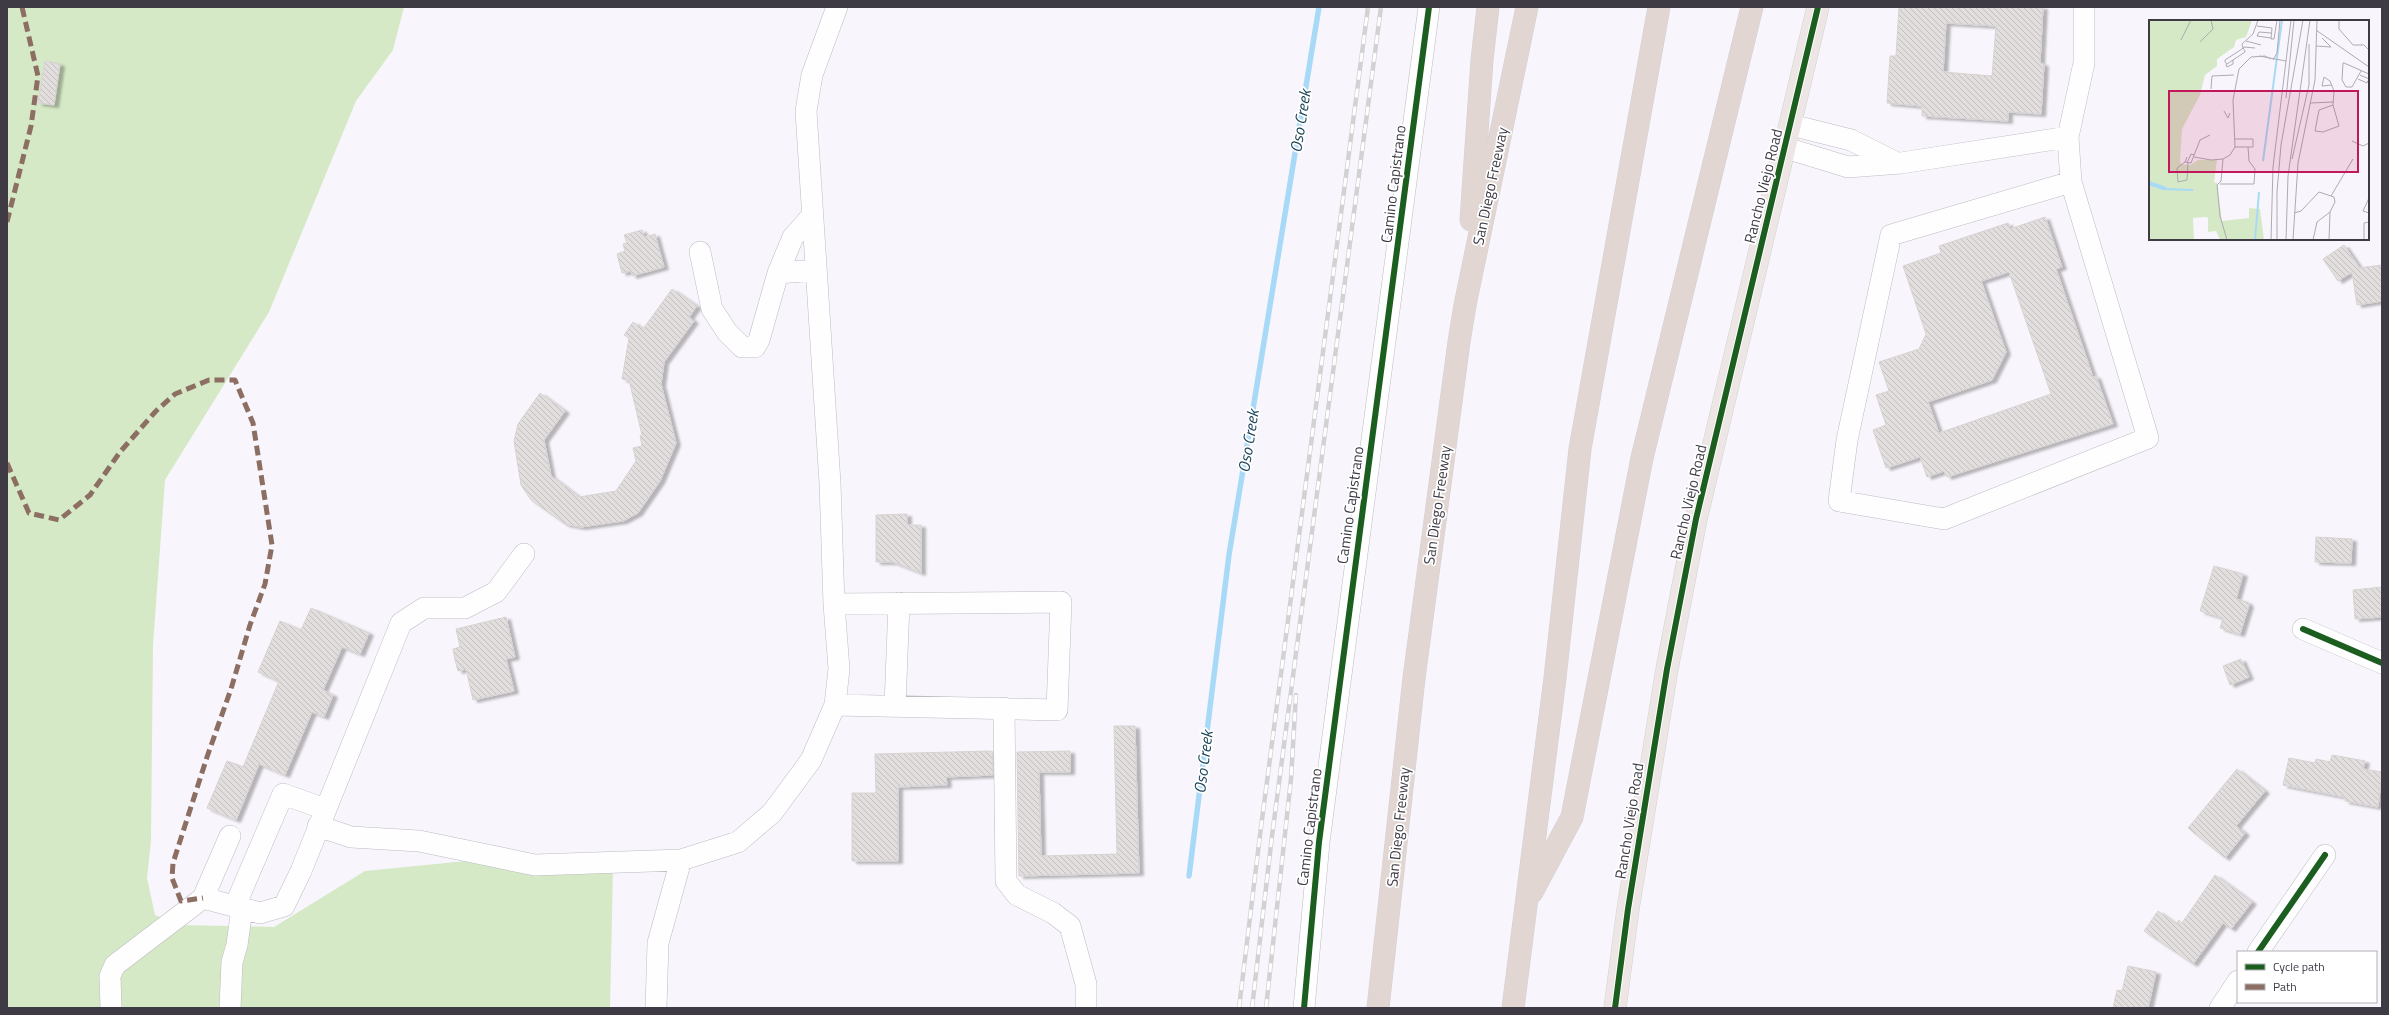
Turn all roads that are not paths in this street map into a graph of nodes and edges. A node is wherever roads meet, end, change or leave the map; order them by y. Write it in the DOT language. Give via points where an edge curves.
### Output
graph roads {
  1 [pos="837,7"];
  2 [pos="1429,7"];
  3 [pos="1488,7"];
  4 [pos="1527,7"];
  5 [pos="1659,7"];
  6 [pos="1752,7"];
  7 [pos="1818,7"];
  8 [pos="2084,7"];
  9 [pos="1791,125"];
  10 [pos="2068,137"];
  11 [pos="1786,148"];
  12 [pos="1898,163"];
  13 [pos="2071,182"];
  14 [pos="811,217"];
  15 [pos="700,252"];
  16 [pos="816,270"];
  17 [pos="778,273"];
  18 [pos="1465,305"];
  19 [pos="524,554"];
  20 [pos="899,603"];
  21 [pos="834,604"];
  22 [pos="2304,630"];
  23 [pos="2382,663"];
  24 [pos="835,705"];
  25 [pos="896,706"];
  26 [pos="1004,708"];
  27 [pos="322,818"];
  28 [pos="230,836"];
  29 [pos="2324,855"];
  30 [pos="681,860"];
  31 [pos="204,898"];
  32 [pos="1525,906"];
  33 [pos="239,907"];
  34 [pos="2259,951"];
  35 [pos="2237,983"];
  36 [pos="111,1008"];
  37 [pos="230,1008"];
  38 [pos="656,1008"];
  39 [pos="1086,1008"];
  40 [pos="1304,1008"];
  41 [pos="1378,1008"];
  42 [pos="1513,1008"];
  43 [pos="1615,1008"];
  44 [pos="2220,1008"];
  1 -- 14 [label="street" via="812,75 806,111"];
  2 -- 40 [label="street, Camino Capistrano" via="1319,842"];
  3 -- 18 [label="highway"];
  4 -- 18 [label="highway, San Diego Freeway"];
  5 -- 32 [label="highway" via="1580,449 1555,678"];
  6 -- 32 [label="highway" via="1642,458 1572,817"];
  7 -- 9 [label="main road, Rancho Viejo Road"];
  8 -- 10 [label="street" via="2084,63"];
  9 -- 11 [label="main road, Rancho Viejo Road"];
  9 -- 12 [label="street" via="1851,140"];
  10 -- 12 [label="street"];
  10 -- 13 [label="street"];
  11 -- 12 [label="street" via="1848,167"];
  11 -- 43 [label="main road, Rancho Viejo Road" via="1695,526 1667,669 1628,909"];
  13 -- 13 [label="street" via="2148,438 1944,519 1839,501 1847,440 1891,235"];
  14 -- 16 [label="street"];
  14 -- 17 [label="street" via="793,237"];
  15 -- 17 [label="street" via="712,309 727,332 742,347 755,347 759,340"];
  16 -- 17 [label="street"];
  16 -- 21 [label="street" via="830,483"];
  18 -- 41 [label="highway, San Diego Freeway" via="1414,678"];
  19 -- 27 [label="street" via="496,592 465,608 424,608 401,623"];
  20 -- 21 [label="street"];
  20 -- 25 [label="street"];
  20 -- 26 [label="street" via="1061,602 1057,710"];
  21 -- 24 [label="street" via="839,669"];
  22 -- 23 [label="street"];
  24 -- 25 [label="street"];
  24 -- 30 [label="street" via="811,760 772,812 738,842"];
  25 -- 26 [label="street"];
  26 -- 39 [label="street" via="1006,881 1017,895 1053,913 1070,926 1086,984"];
  27 -- 30 [label="street" via="351,837 419,841 535,865"];
  27 -- 33 [label="street" via="301,872 284,906 260,913"];
  27 -- 33 [label="street" via="283,794"];
  28 -- 31 [label="street"];
  29 -- 34 [label="street"];
  30 -- 38 [label="street" via="658,943"];
  31 -- 33 [label="street"];
  31 -- 36 [label="street" via="115,965 110,976"];
  32 -- 42 [label="highway"];
  33 -- 37 [label="street" via="237,945 232,962"];
  35 -- 44 [label="street"];
}
